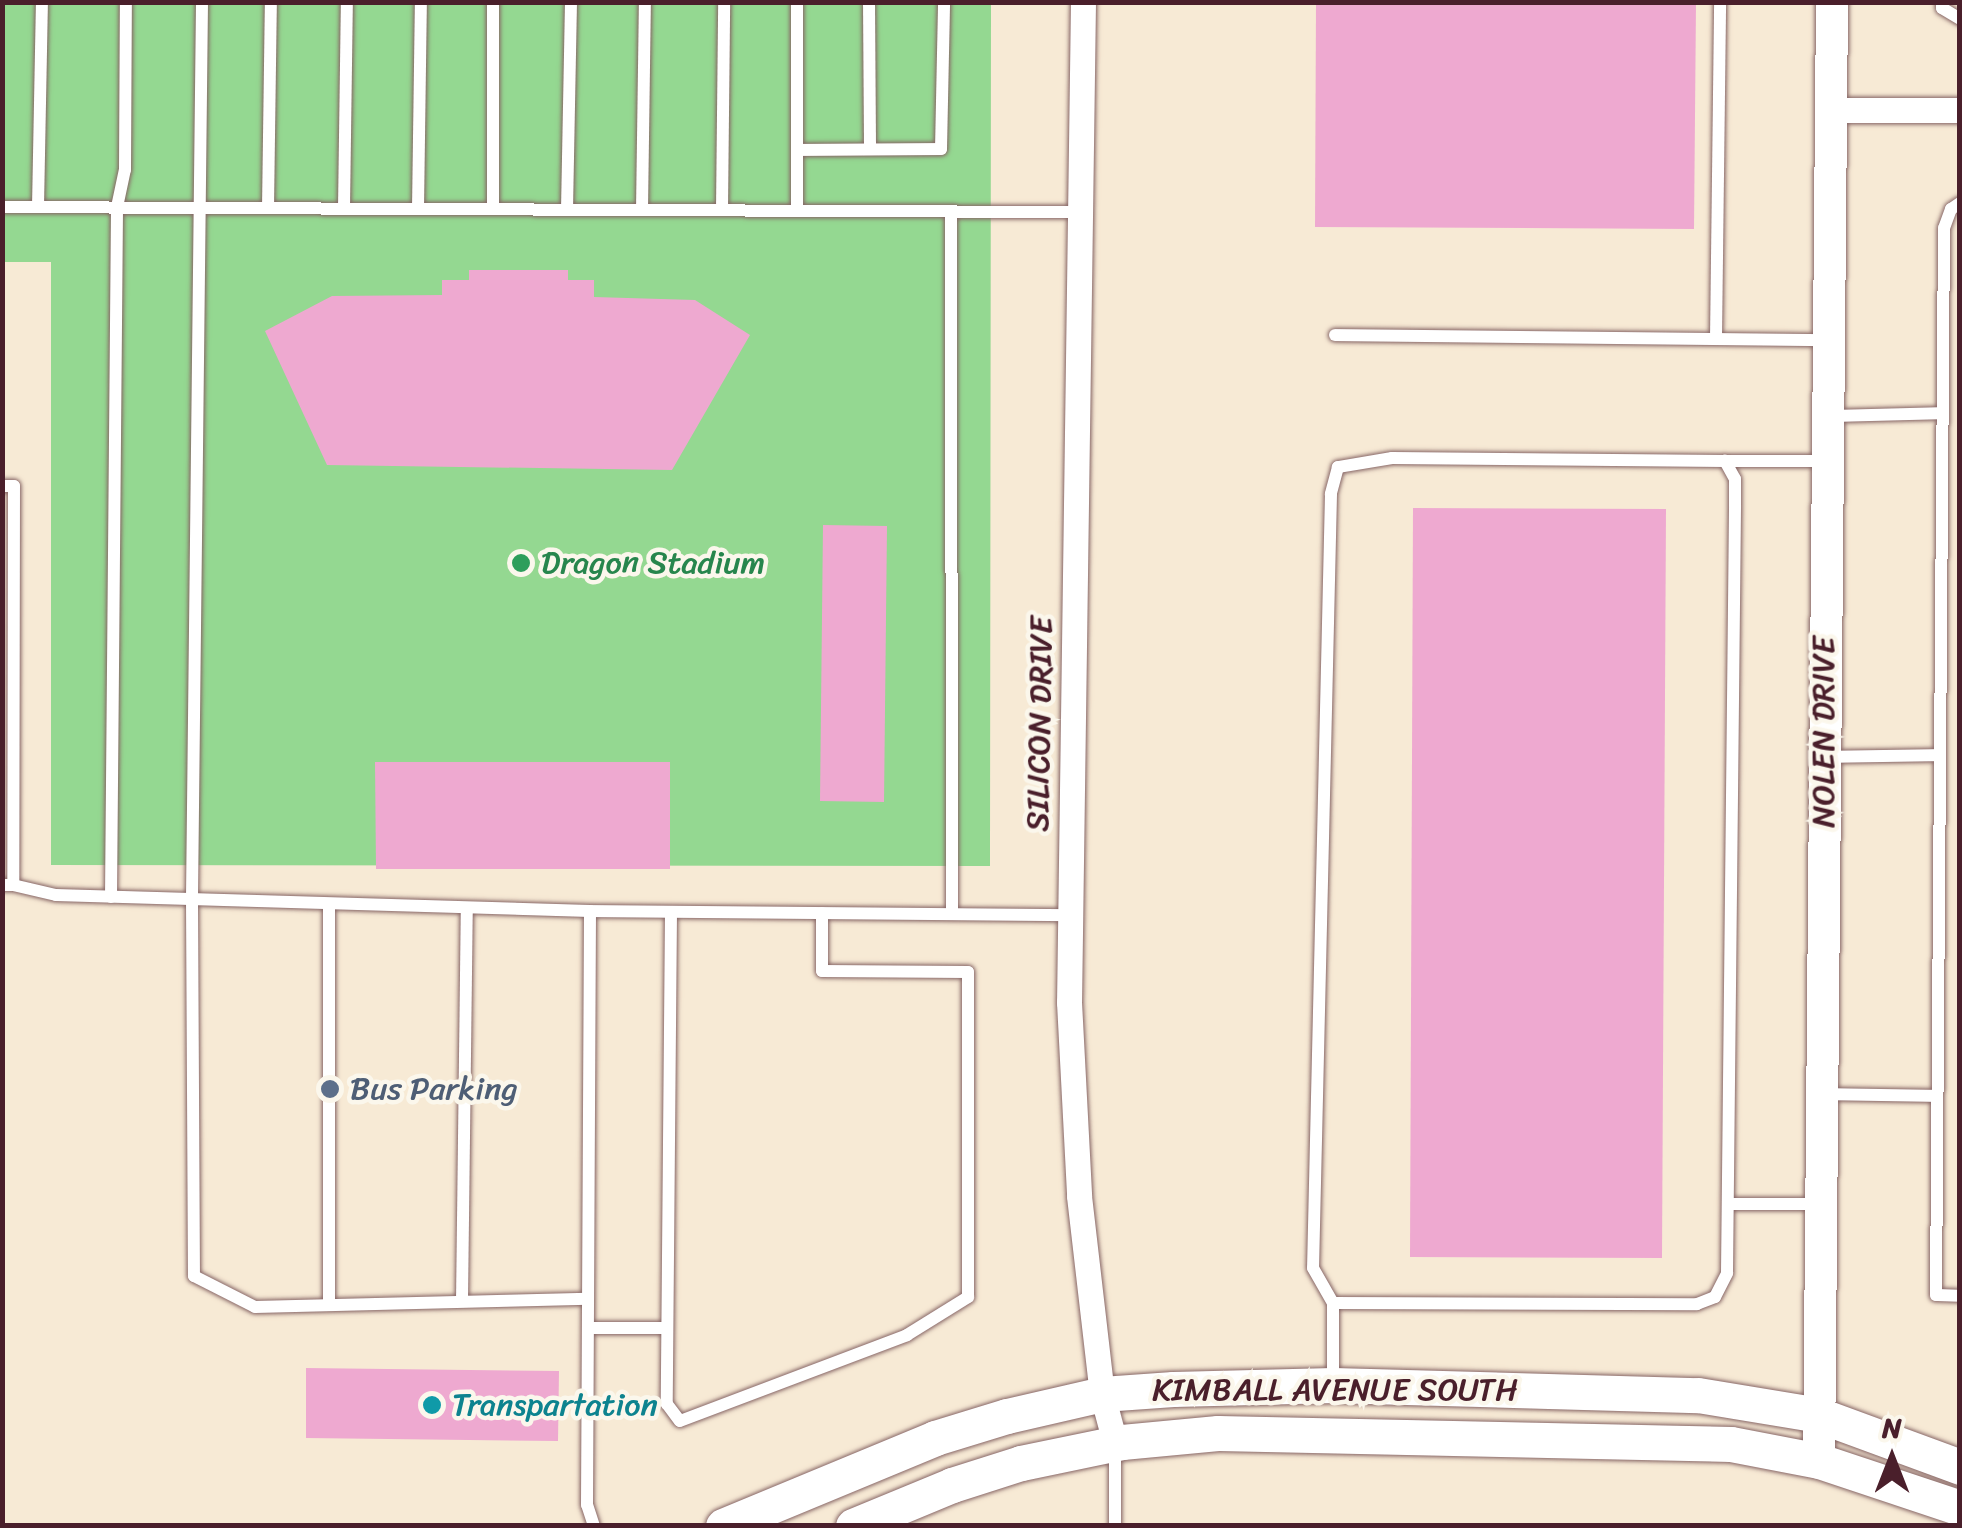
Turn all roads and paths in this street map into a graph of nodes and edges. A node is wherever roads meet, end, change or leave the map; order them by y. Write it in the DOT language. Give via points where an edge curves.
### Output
graph roads {
  1 [pos="42,2"];
  2 [pos="126,2"];
  3 [pos="202,2"];
  4 [pos="271,2"];
  5 [pos="347,2"];
  6 [pos="421,2"];
  7 [pos="494,2"];
  8 [pos="570,2"];
  9 [pos="644,2"];
  10 [pos="724,2"];
  11 [pos="798,2"];
  12 [pos="869,2"];
  13 [pos="944,2"];
  14 [pos="1083,2"];
  15 [pos="1720,2"];
  16 [pos="1832,2"];
  17 [pos="1942,2"];
  18 [pos="1960,18"];
  19 [pos="1828,110"];
  20 [pos="1960,110"];
  21 [pos="797,150"];
  22 [pos="870,150"];
  23 [pos="1960,203"];
  24 [pos="2,206"];
  25 [pos="38,207"];
  26 [pos="118,207"];
  27 [pos="203,208"];
  28 [pos="268,208"];
  29 [pos="344,208"];
  30 [pos="418,209"];
  31 [pos="493,209"];
  32 [pos="567,210"];
  33 [pos="642,210"];
  34 [pos="722,210"];
  35 [pos="797,210"];
  36 [pos="951,211"];
  37 [pos="1080,212"];
  38 [pos="1335,335"];
  39 [pos="1716,339"];
  40 [pos="1826,340"];
  41 [pos="1942,413"];
  42 [pos="1826,416"];
  43 [pos="1826,461"];
  44 [pos="1725,462"];
  45 [pos="2,486"];
  46 [pos="1940,756"];
  47 [pos="1824,757"];
  48 [pos="8,885"];
  49 [pos="110,897"];
  50 [pos="192,900"];
  51 [pos="330,904"];
  52 [pos="467,908"];
  53 [pos="590,911"];
  54 [pos="671,912"];
  55 [pos="822,913"];
  56 [pos="952,914"];
  57 [pos="1070,915"];
  58 [pos="1821,1094"];
  59 [pos="1937,1096"];
  60 [pos="1728,1204"];
  61 [pos="1820,1204"];
  62 [pos="1960,1296"];
  63 [pos="588,1300"];
  64 [pos="462,1301"];
  65 [pos="1333,1303"];
  66 [pos="330,1305"];
  67 [pos="588,1328"];
  68 [pos="667,1328"];
  69 [pos="1332,1385"];
  70 [pos="1102,1394"];
  71 [pos="1819,1415"];
  72 [pos="1115,1443"];
  73 [pos="1819,1461"];
  74 [pos="1960,1467"];
  75 [pos="1960,1508"];
  76 [pos="594,1526"];
  77 [pos="723,1526"];
  78 [pos="853,1526"];
  79 [pos="1114,1526"];
  1 -- 25 [label="lane"];
  2 -- 26 [label="lane" via="126,170"];
  3 -- 27 [label="lane"];
  4 -- 28 [label="lane"];
  5 -- 29 [label="lane"];
  6 -- 30 [label="lane"];
  7 -- 31 [label="lane"];
  8 -- 32 [label="lane"];
  9 -- 33 [label="lane"];
  10 -- 34 [label="lane"];
  11 -- 21 [label="lane"];
  12 -- 22 [label="lane"];
  13 -- 22 [label="lane" via="941,149"];
  14 -- 37 [label="street, SILICON DRIVE"];
  15 -- 39 [label="lane"];
  16 -- 19 [label="street, NOLEN DRIVE"];
  17 -- 18 [label="lane"];
  19 -- 20 [label="street"];
  19 -- 40 [label="street, NOLEN DRIVE"];
  21 -- 22 [label="lane"];
  21 -- 35 [label="lane"];
  23 -- 41 [label="lane" via="1944,228"];
  24 -- 25 [label="lane"];
  25 -- 26 [label="lane"];
  26 -- 27 [label="lane"];
  26 -- 49 [label="lane"];
  27 -- 28 [label="lane"];
  27 -- 50 [label="lane"];
  28 -- 29 [label="lane"];
  29 -- 30 [label="lane"];
  30 -- 31 [label="lane"];
  31 -- 32 [label="lane"];
  32 -- 33 [label="lane"];
  33 -- 34 [label="lane"];
  34 -- 35 [label="lane"];
  35 -- 36 [label="lane"];
  36 -- 37 [label="lane"];
  36 -- 56 [label="lane"];
  37 -- 57 [label="street, SILICON DRIVE"];
  38 -- 39 [label="lane"];
  39 -- 40 [label="lane"];
  40 -- 42 [label="street, NOLEN DRIVE"];
  41 -- 42 [label="lane"];
  41 -- 46 [label="lane"];
  42 -- 43 [label="street, NOLEN DRIVE"];
  43 -- 44 [label="lane"];
  43 -- 47 [label="street, NOLEN DRIVE"];
  44 -- 60 [label="lane" via="1735,505"];
  44 -- 65 [label="lane" via="1392,458 1338,467 1331,494 1313,1268"];
  45 -- 48 [label="lane" via="14,486"];
  46 -- 47 [label="lane"];
  46 -- 59 [label="lane"];
  47 -- 58 [label="street, NOLEN DRIVE"];
  48 -- 49 [label="lane"];
  49 -- 50 [label="lane"];
  50 -- 51 [label="lane"];
  50 -- 66 [label="lane" via="194,1276 255,1307"];
  51 -- 52 [label="lane"];
  51 -- 66 [label="lane"];
  52 -- 53 [label="lane"];
  52 -- 64 [label="lane"];
  53 -- 54 [label="lane"];
  53 -- 63 [label="lane"];
  54 -- 55 [label="lane"];
  54 -- 68 [label="lane"];
  55 -- 56 [label="lane"];
  55 -- 68 [label="lane" via="822,971 968,972 968,1297 907,1335 680,1421 667,1404"];
  56 -- 57 [label="lane"];
  57 -- 70 [label="street, SILICON DRIVE" via="1072,1104"];
  58 -- 59 [label="lane"];
  58 -- 61 [label="street, NOLEN DRIVE"];
  59 -- 62 [label="lane" via="1936,1296"];
  60 -- 61 [label="lane"];
  60 -- 65 [label="lane" via="1726,1273 1715,1297 1697,1304"];
  61 -- 71 [label="street, NOLEN DRIVE"];
  63 -- 64 [label="lane"];
  63 -- 67 [label="lane"];
  64 -- 66 [label="lane"];
  65 -- 69 [label="lane"];
  67 -- 68 [label="lane"];
  67 -- 76 [label="lane" via="587,1505"];
  69 -- 70 [label="main road, KIMBALL AVENUE SOUTH"];
  69 -- 71 [label="main road, KIMBALL AVENUE SOUTH" via="1639,1391"];
  70 -- 72 [label="street, SILICON DRIVE"];
  70 -- 77 [label="main road, KIMBALL AVENUE SOUTH" via="935,1438"];
  71 -- 73 [label="street, NOLEN DRIVE"];
  71 -- 74 [label="main road, KIMBALL AVENUE SOUTH"];
  72 -- 73 [label="main road, KIMBALL AVENUE SOUTH" via="1218,1433 1610,1438 1731,1444"];
  72 -- 78 [label="main road, KIMBALL AVENUE SOUTH" via="986,1474"];
  72 -- 79 [label="lane"];
  73 -- 75 [label="main road, KIMBALL AVENUE SOUTH"];
}
